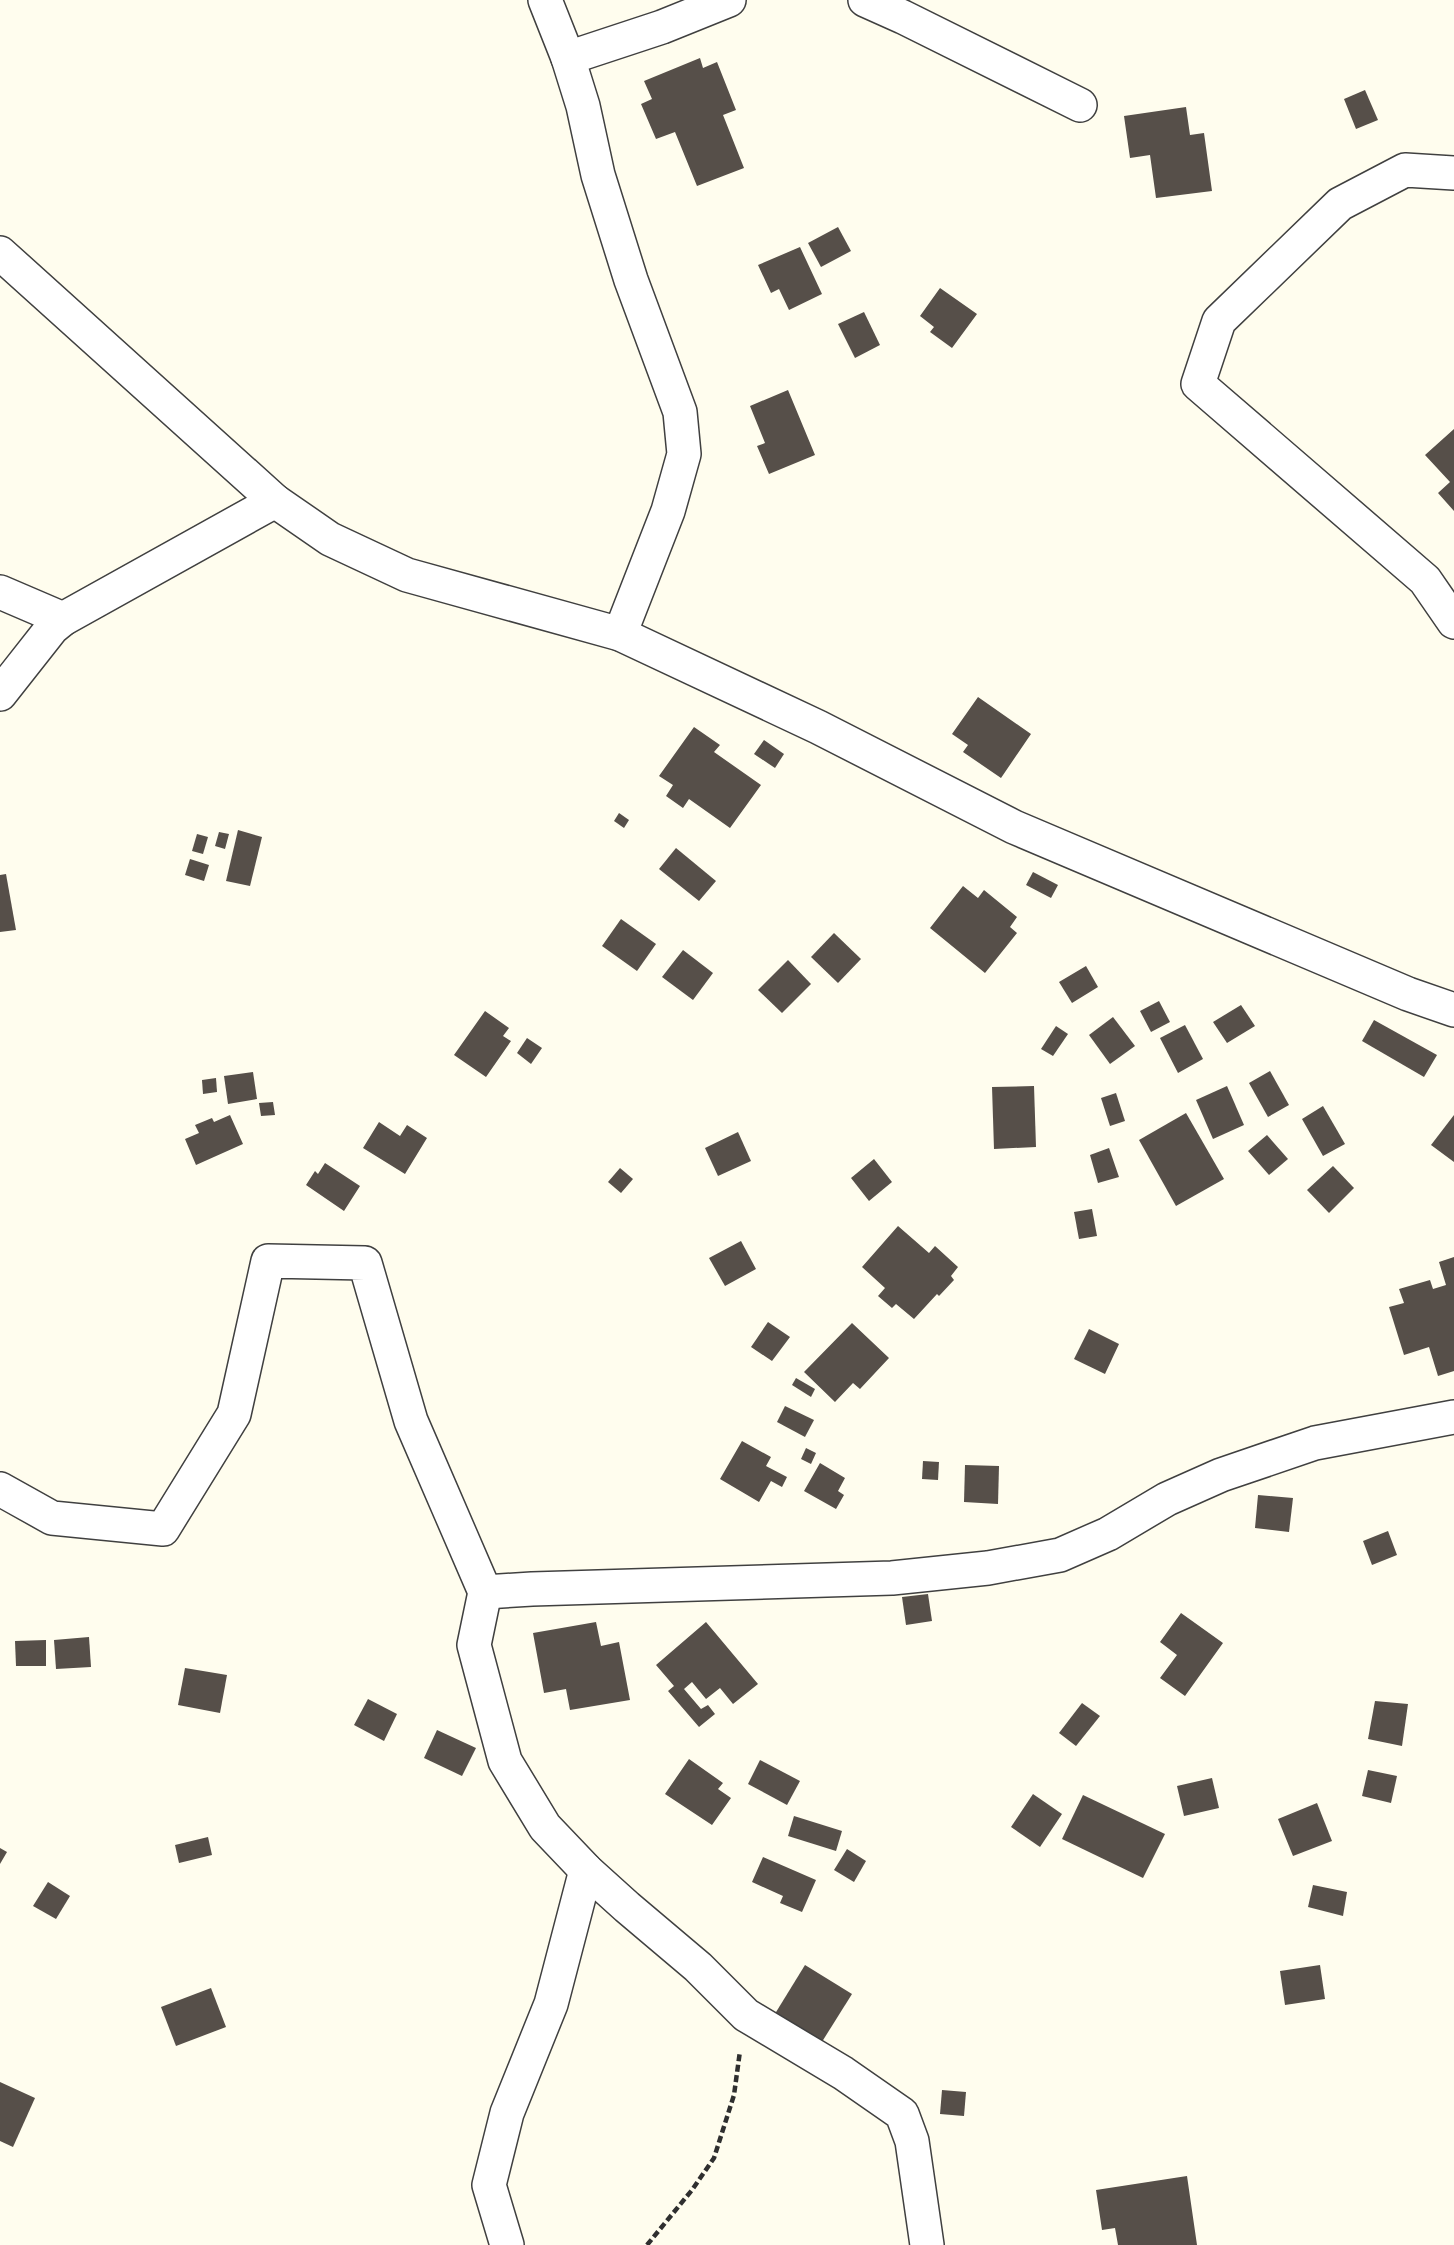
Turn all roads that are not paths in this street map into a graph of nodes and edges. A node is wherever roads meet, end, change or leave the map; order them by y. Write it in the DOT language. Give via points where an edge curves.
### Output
graph roads {
  1 [pos="545,0"];
  2 [pos="729,0"];
  3 [pos="865,0"];
  4 [pos="568,58"];
  5 [pos="1080,105"];
  6 [pos="1454,173"];
  7 [pos="0,253"];
  8 [pos="275,501"];
  9 [pos="0,592"];
  10 [pos="63,618"];
  11 [pos="1454,622"];
  12 [pos="620,635"];
  13 [pos="0,694"];
  14 [pos="1454,1010"];
  15 [pos="1454,1417"];
  16 [pos="0,1489"];
  17 [pos="485,1592"];
  18 [pos="586,1870"];
  19 [pos="507,2245"];
  20 [pos="927,2245"];
  1 -- 4 [label="street"];
  2 -- 4 [label="street"];
  3 -- 5 [label="street"];
  4 -- 12 [label="street" via="631,280 680,412 684,454 668,511"];
  6 -- 11 [label="street" via="1405,170 1340,204 1219,321 1198,384 1425,580"];
  7 -- 8 [label="street"];
  8 -- 10 [label="street"];
  8 -- 12 [label="street" via="330,539 407,575"];
  9 -- 10 [label="street"];
  10 -- 13 [label="street"];
  12 -- 14 [label="street" via="818,727 1014,827"];
  15 -- 17 [label="street" via="1315,1443 1221,1475 1060,1555 988,1569 892,1578"];
  16 -- 17 [label="street" via="52,1518 163,1529 234,1414 268,1261 365,1263 411,1421"];
  17 -- 18 [label="street" via="474,1645 505,1761 545,1827"];
  18 -- 19 [label="street" via="551,2004 507,2113 489,2185"];
  18 -- 20 [label="street" via="746,2015 902,2114 912,2141"];
}
